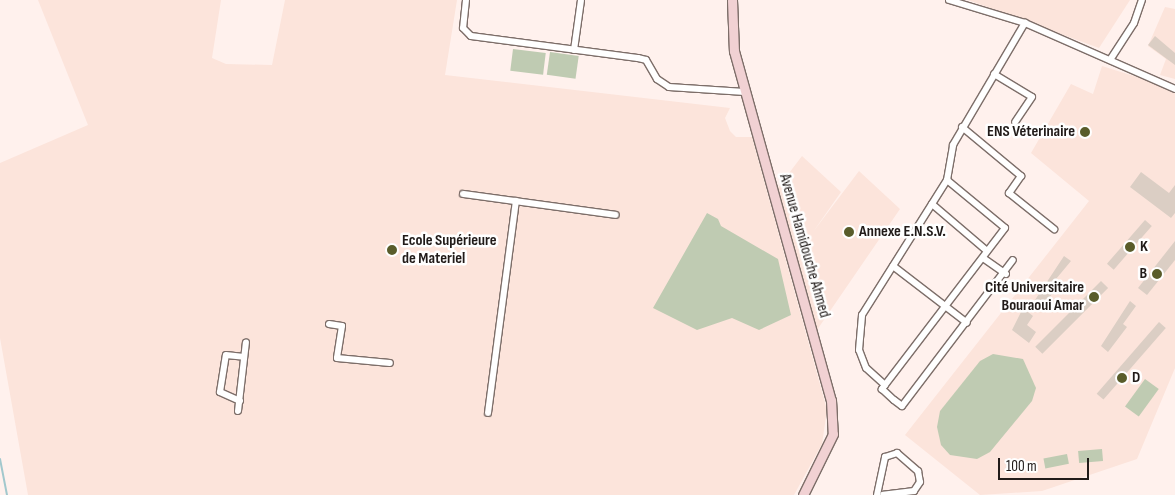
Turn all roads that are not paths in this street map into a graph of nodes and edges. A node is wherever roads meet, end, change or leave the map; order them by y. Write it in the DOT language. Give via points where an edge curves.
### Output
graph roads {
  1 [pos="466,0"];
  2 [pos="581,0"];
  3 [pos="732,0"];
  4 [pos="949,0"];
  5 [pos="1142,0"];
  6 [pos="1024,23"];
  7 [pos="574,50"];
  8 [pos="1110,60"];
  9 [pos="994,74"];
  10 [pos="1175,89"];
  11 [pos="745,92"];
  12 [pos="1015,122"];
  13 [pos="962,127"];
  14 [pos="948,180"];
  15 [pos="464,194"];
  16 [pos="516,201"];
  17 [pos="932,204"];
  18 [pos="616,215"];
  19 [pos="1054,229"];
  20 [pos="987,251"];
  21 [pos="982,258"];
  22 [pos="1013,260"];
  23 [pos="893,266"];
  24 [pos="1006,274"];
  25 [pos="945,307"];
  26 [pos="967,323"];
  27 [pos="329,324"];
  28 [pos="246,342"];
  29 [pos="244,357"];
  30 [pos="390,363"];
  31 [pos="885,385"];
  32 [pos="240,401"];
  33 [pos="238,410"];
  34 [pos="488,413"];
  35 [pos="803,495"];
  36 [pos="877,495"];
  37 [pos="883,495"];
  1 -- 7 [label="street" via="463,28 471,36"];
  2 -- 7 [label="street"];
  3 -- 11 [label="main road, Avenue Hamidouche Ahmed" via="734,50"];
  4 -- 6 [label="street"];
  5 -- 8 [label="street" via="1134,23"];
  6 -- 8 [label="street"];
  6 -- 9 [label="street"];
  7 -- 11 [label="street" via="646,60 657,78 669,87"];
  8 -- 10 [label="street"];
  9 -- 12 [label="street" via="1032,97"];
  9 -- 13 [label="street"];
  11 -- 35 [label="main road, Avenue Hamidouche Ahmed" via="831,400 833,434"];
  13 -- 14 [label="street" via="953,146"];
  13 -- 19 [label="street" via="1021,176 1009,193"];
  14 -- 17 [label="street"];
  14 -- 20 [label="street" via="1005,228"];
  15 -- 16 [label="street"];
  16 -- 18 [label="street"];
  16 -- 34 [label="street"];
  17 -- 20 [label="street"];
  17 -- 23 [label="street"];
  20 -- 21 [label="street"];
  21 -- 24 [label="street"];
  21 -- 25 [label="street"];
  22 -- 24 [label="street"];
  23 -- 25 [label="street"];
  23 -- 31 [label="street" via="862,315 858,333 866,368"];
  24 -- 26 [label="street"];
  25 -- 26 [label="street"];
  25 -- 31 [label="street"];
  26 -- 31 [label="street" via="902,406 882,389"];
  27 -- 30 [label="street" via="342,326 338,358"];
  28 -- 29 [label="street"];
  29 -- 32 [label="street"];
  29 -- 32 [label="street" via="226,355 220,392"];
  32 -- 33 [label="street"];
  36 -- 37 [label="street" via="885,457 897,453 918,471 920,482 914,491"];
}
